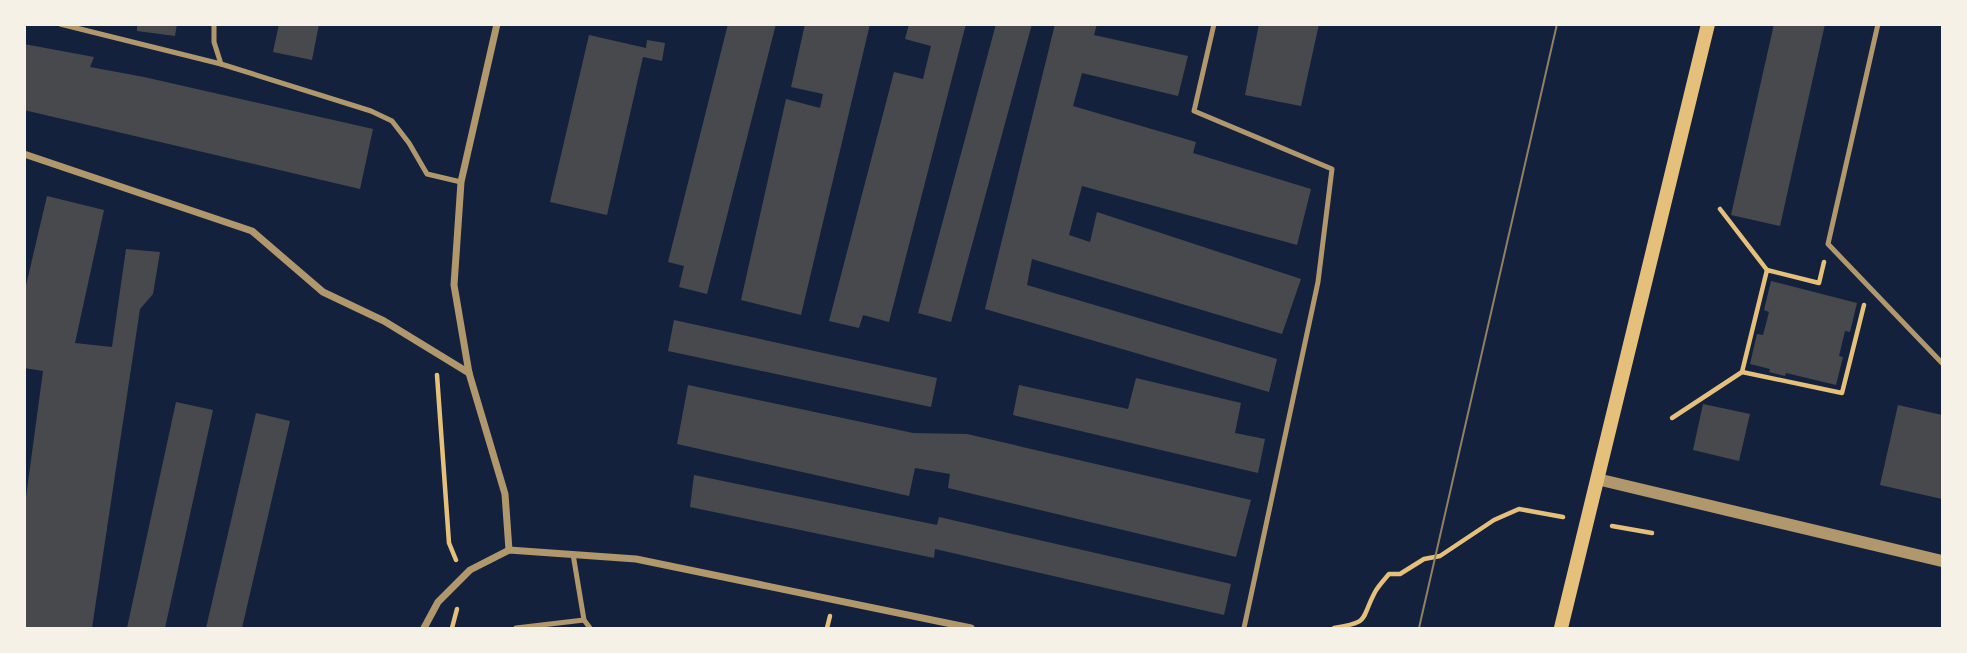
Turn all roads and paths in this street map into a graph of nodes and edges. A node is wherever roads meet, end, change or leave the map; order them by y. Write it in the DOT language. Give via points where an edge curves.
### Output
graph roads {
  1 [pos="60,24"];
  2 [pos="214,24"];
  3 [pos="497,24"];
  4 [pos="1214,24"];
  5 [pos="1708,24"];
  6 [pos="1878,24"];
  7 [pos="221,64"];
  8 [pos="24,154"];
  9 [pos="461,181"];
  10 [pos="1720,209"];
  11 [pos="1828,244"];
  12 [pos="1767,270"];
  13 [pos="1868,286"];
  14 [pos="435,353"];
  15 [pos="1942,363"];
  16 [pos="1742,372"];
  17 [pos="469,373"];
  18 [pos="1672,418"];
  19 [pos="1597,479"];
  20 [pos="1563,517"];
  21 [pos="1612,526"];
  22 [pos="1652,533"];
  23 [pos="509,550"];
  24 [pos="573,554"];
  25 [pos="1942,561"];
  26 [pos="463,578"];
  27 [pos="830,615"];
  28 [pos="584,620"];
  29 [pos="424,628"];
  30 [pos="452,628"];
  31 [pos="516,628"];
  32 [pos="590,628"];
  33 [pos="827,628"];
  34 [pos="971,628"];
  35 [pos="1244,628"];
  36 [pos="1334,628"];
  37 [pos="1560,628"];
  1 -- 7 [label="lane"];
  2 -- 7 [label="lane"];
  3 -- 9 [label="street"];
  4 -- 35 [label="lane" via="1194,111 1332,169 1318,282"];
  5 -- 19 [label="main road"];
  6 -- 11 [label="lane"];
  7 -- 9 [label="lane" via="392,121 427,174"];
  8 -- 14 [label="street" via="252,231 323,292 384,321"];
  9 -- 17 [label="street" via="454,285"];
  10 -- 12 [label="path"];
  11 -- 12 [label="path" via="1819,283"];
  11 -- 13 [label="lane"];
  12 -- 16 [label="path"];
  13 -- 15 [label="lane"];
  13 -- 16 [label="path" via="1842,393"];
  14 -- 17 [label="street"];
  14 -- 26 [label="path" via="449,542"];
  16 -- 18 [label="path"];
  17 -- 23 [label="street" via="505,494"];
  19 -- 25 [label="street"];
  19 -- 37 [label="main road"];
  20 -- 36 [label="path" via="1519,509 1494,520 1440,556 1389,574 1375,591 1364,619"];
  21 -- 22 [label="path"];
  23 -- 24 [label="street"];
  23 -- 26 [label="street"];
  24 -- 28 [label="lane"];
  24 -- 34 [label="street" via="636,559"];
  26 -- 29 [label="street" via="438,602"];
  26 -- 30 [label="path"];
  27 -- 33 [label="path"];
  28 -- 31 [label="lane"];
  28 -- 32 [label="lane"];
}
